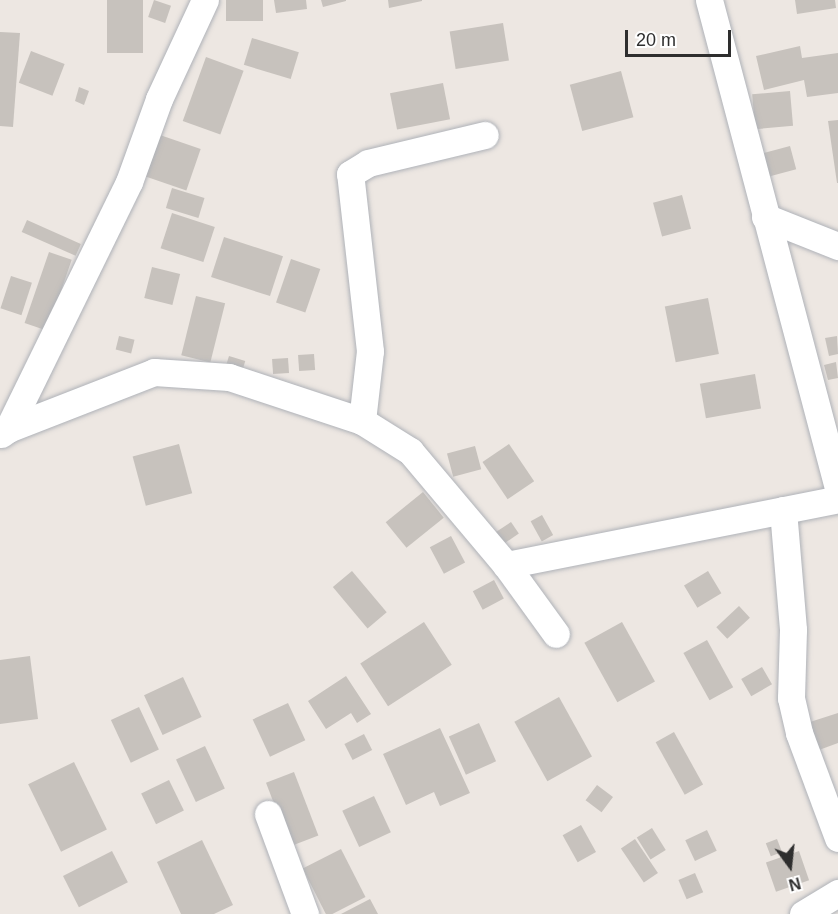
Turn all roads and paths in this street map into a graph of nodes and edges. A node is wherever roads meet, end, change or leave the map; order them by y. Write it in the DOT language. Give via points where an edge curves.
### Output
graph roads {
  1 [pos="205,0"];
  2 [pos="709,0"];
  3 [pos="485,135"];
  4 [pos="765,217"];
  5 [pos="838,246"];
  6 [pos="362,421"];
  7 [pos="4,432"];
  8 [pos="838,488"];
  9 [pos="838,499"];
  10 [pos="783,510"];
  11 [pos="506,565"];
  12 [pos="556,634"];
  13 [pos="268,814"];
  14 [pos="838,838"];
  15 [pos="838,893"];
  16 [pos="305,914"];
  17 [pos="803,914"];
  1 -- 7 [label="street" via="159,99 129,182"];
  2 -- 4 [label="street"];
  3 -- 6 [label="street" via="368,162 350,174 370,351"];
  4 -- 5 [label="street"];
  4 -- 8 [label="street"];
  6 -- 7 [label="street" via="229,377 154,372"];
  6 -- 11 [label="street" via="410,451"];
  9 -- 10 [label="street"];
  10 -- 11 [label="street"];
  10 -- 14 [label="street" via="793,630 791,698 798,733"];
  11 -- 12 [label="street"];
  13 -- 16 [label="street"];
  15 -- 17 [label="street"];
}
